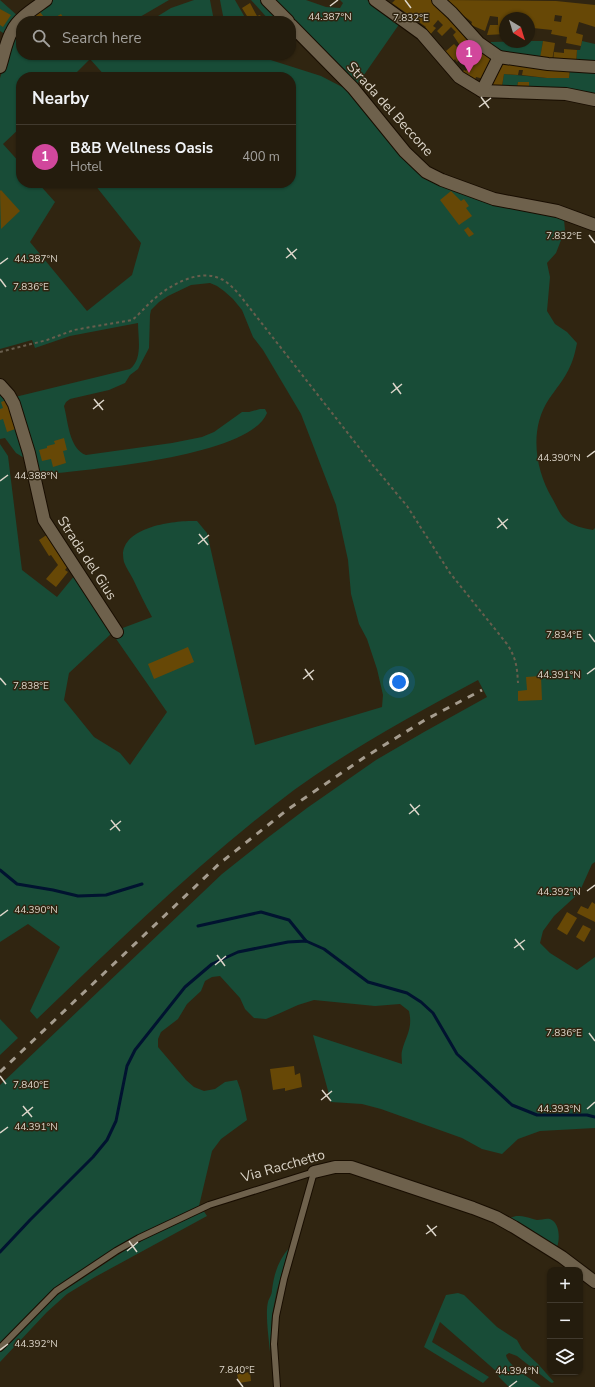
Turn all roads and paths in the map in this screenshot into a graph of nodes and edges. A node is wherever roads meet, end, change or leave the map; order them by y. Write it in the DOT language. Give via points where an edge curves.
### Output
graph roads {
  1 [pos="46,0"];
  2 [pos="268,0"];
  3 [pos="375,0"];
  4 [pos="438,0"];
  5 [pos="454,15"];
  6 [pos="25,16"];
  7 [pos="283,16"];
  8 [pos="16,25"];
  9 [pos="296,29"];
  10 [pos="483,37"];
  11 [pos="499,57"];
  12 [pos="0,67"];
  13 [pos="595,67"];
  14 [pos="482,90"];
  15 [pos="595,100"];
  16 [pos="595,225"];
  17 [pos="0,352"];
  18 [pos="0,385"];
  19 [pos="117,632"];
  20 [pos="518,683"];
  21 [pos="314,1172"];
  22 [pos="595,1282"];
  23 [pos="0,1348"];
  24 [pos="277,1387"];
  1 -- 6 [label="street"];
  2 -- 7 [label="street"];
  3 -- 14 [label="street" via="422,34 459,76"];
  4 -- 5 [label="street"];
  5 -- 10 [label="street" via="462,18"];
  5 -- 11 [label="street" via="479,43"];
  8 -- 12 [label="street" via="10,35"];
  9 -- 16 [label="street, Strada del Beccone" via="353,88 405,152 426,172 494,199 550,210"];
  11 -- 13 [label="street"];
  11 -- 14 [label="street"];
  14 -- 15 [label="street" via="566,94"];
  17 -- 20 [label="path" via="74,330 132,320 153,300 174,286 195,277 221,279 238,293 407,506 445,565 510,649 517,665"];
  18 -- 19 [label="street, Strada del Gius" via="14,404 29,453 44,520"];
  21 -- 22 [label="street, Via Racchetto" via="335,1167 351,1167 485,1212 562,1257"];
  21 -- 23 [label="lane, Via Racchetto" via="209,1204 134,1240 56,1291"];
  21 -- 24 [label="lane" via="276,1316 274,1344"];
}
